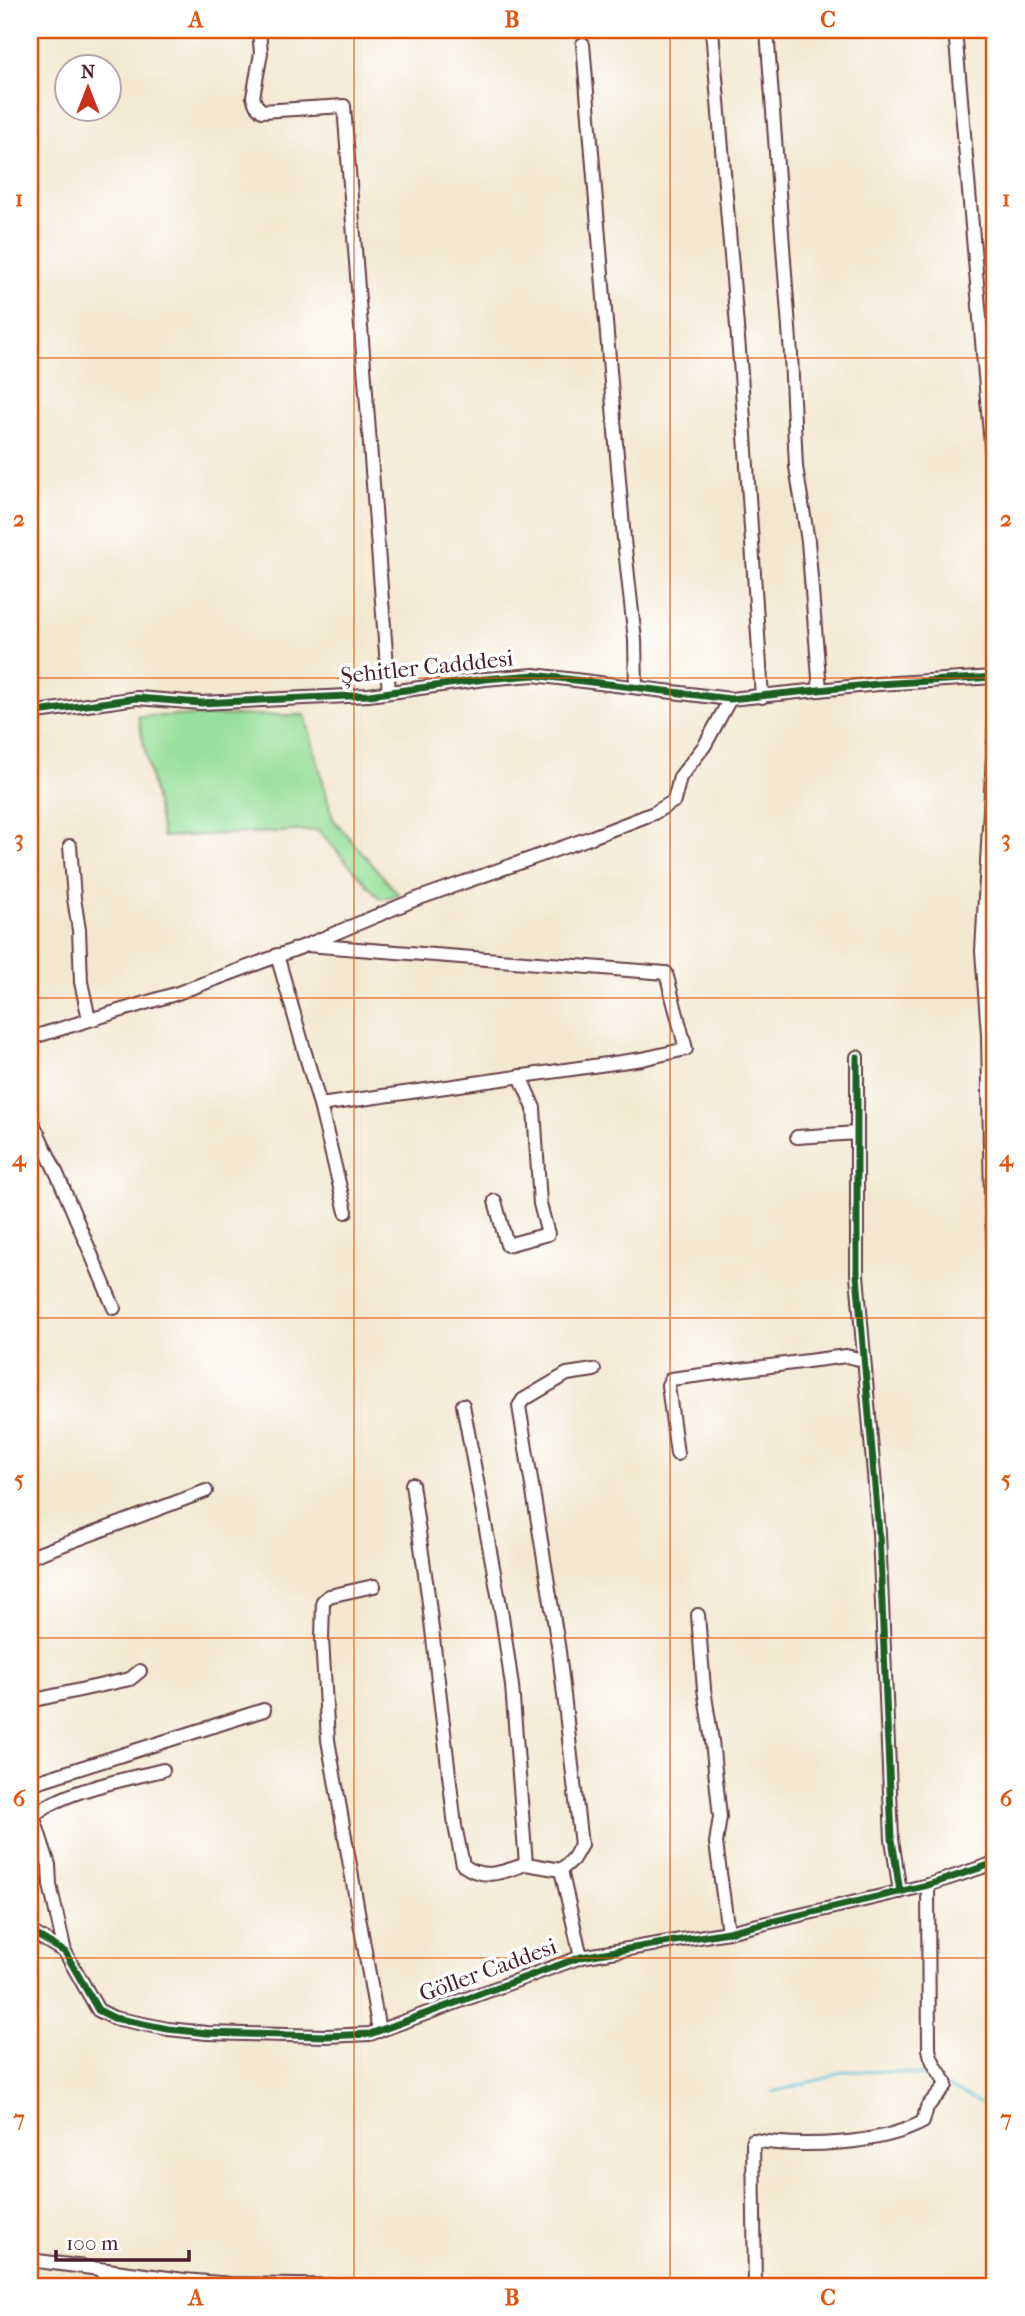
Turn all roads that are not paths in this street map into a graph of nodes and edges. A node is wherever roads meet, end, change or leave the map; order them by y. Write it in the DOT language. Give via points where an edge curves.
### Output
graph roads {
  1 [pos="259,30"];
  2 [pos="712,30"];
  3 [pos="767,30"];
  4 [pos="955,30"];
  5 [pos="583,44"];
  6 [pos="995,491"];
  7 [pos="995,677"];
  8 [pos="636,687"];
  9 [pos="820,690"];
  10 [pos="389,692"];
  11 [pos="762,697"];
  12 [pos="730,699"];
  13 [pos="30,713"];
  14 [pos="995,721"];
  15 [pos="70,846"];
  16 [pos="306,945"];
  17 [pos="277,955"];
  18 [pos="89,1019"];
  19 [pos="30,1038"];
  20 [pos="857,1057"];
  21 [pos="520,1076"];
  22 [pos="320,1105"];
  23 [pos="30,1117"];
  24 [pos="857,1133"];
  25 [pos="797,1137"];
  26 [pos="495,1201"];
  27 [pos="346,1212"];
  28 [pos="995,1263"];
  29 [pos="114,1308"];
  30 [pos="863,1360"];
  31 [pos="594,1370"];
  32 [pos="463,1405"];
  33 [pos="677,1454"];
  34 [pos="412,1484"];
  35 [pos="206,1491"];
  36 [pos="30,1556"];
  37 [pos="374,1586"];
  38 [pos="698,1615"];
  39 [pos="140,1671"];
  40 [pos="30,1701"];
  41 [pos="264,1710"];
  42 [pos="163,1770"];
  43 [pos="30,1784"];
  44 [pos="31,1811"];
  45 [pos="995,1863"];
  46 [pos="526,1864"];
  47 [pos="561,1870"];
  48 [pos="928,1885"];
  49 [pos="900,1892"];
  50 [pos="30,1931"];
  51 [pos="729,1932"];
  52 [pos="65,1952"];
  53 [pos="581,1957"];
  54 [pos="379,2031"];
  55 [pos="30,2260"];
  56 [pos="104,2270"];
  57 [pos="184,2283"];
  58 [pos="104,2286"];
  59 [pos="310,2286"];
  60 [pos="360,2286"];
  61 [pos="755,2286"];
  1 -- 10 [label="street" via="261,53 253,97 262,111 344,106"];
  2 -- 11 [label="street"];
  3 -- 9 [label="street" via="796,467 808,541"];
  4 -- 6 [label="street"];
  5 -- 8 [label="street"];
  7 -- 9 [label="street, Şehitler Cadddesi"];
  8 -- 10 [label="street, Şehitler Cadddesi" via="534,675"];
  8 -- 12 [label="street, Şehitler Cadddesi"];
  9 -- 11 [label="street, Şehitler Cadddesi"];
  10 -- 13 [label="street, Şehitler Cadddesi" via="201,703 137,698"];
  11 -- 12 [label="street, Şehitler Cadddesi"];
  12 -- 16 [label="street" via="705,745 680,777 674,801 654,813 414,900"];
  14 -- 28 [label="street" via="982,951"];
  15 -- 18 [label="street" via="81,982"];
  16 -- 17 [label="street"];
  16 -- 21 [label="street" via="666,972 686,1049"];
  17 -- 18 [label="street" via="174,994"];
  17 -- 22 [label="street"];
  18 -- 19 [label="street"];
  20 -- 24 [label="street"];
  21 -- 22 [label="street"];
  21 -- 26 [label="street" via="534,1108 540,1204 548,1234 507,1245"];
  22 -- 27 [label="street"];
  23 -- 29 [label="street"];
  24 -- 25 [label="street"];
  24 -- 30 [label="street" via="857,1275"];
  30 -- 33 [label="street" via="846,1356 671,1379"];
  30 -- 49 [label="street" via="879,1533 892,1839"];
  31 -- 47 [label="street" via="567,1374 519,1406 559,1651 581,1845"];
  32 -- 46 [label="street" via="512,1686"];
  34 -- 46 [label="street" via="463,1865 473,1873 489,1874"];
  35 -- 36 [label="street"];
  37 -- 54 [label="street" via="324,1601 322,1639 328,1740"];
  38 -- 51 [label="street" via="720,1817 716,1843"];
  39 -- 40 [label="street" via="130,1679"];
  41 -- 43 [label="street"];
  42 -- 44 [label="street"];
  44 -- 52 [label="street" via="49,1865"];
  45 -- 48 [label="street, Göller Caddesi"];
  46 -- 47 [label="street"];
  47 -- 53 [label="street"];
  48 -- 49 [label="street, Göller Caddesi"];
  48 -- 61 [label="street" via="929,2049 931,2063 945,2080 944,2088 927,2107 923,2122 904,2132 794,2145 753,2140"];
  49 -- 51 [label="street, Göller Caddesi"];
  50 -- 52 [label="street"];
  51 -- 53 [label="street, Göller Caddesi"];
  52 -- 54 [label="street, Göller Caddesi" via="97,2010 114,2018 207,2033 326,2036"];
  53 -- 54 [label="street, Göller Caddesi"];
  55 -- 56 [label="street"];
  56 -- 57 [label="street"];
  56 -- 58 [label="street"];
  57 -- 59 [label="street"];
  59 -- 60 [label="street"];
}
